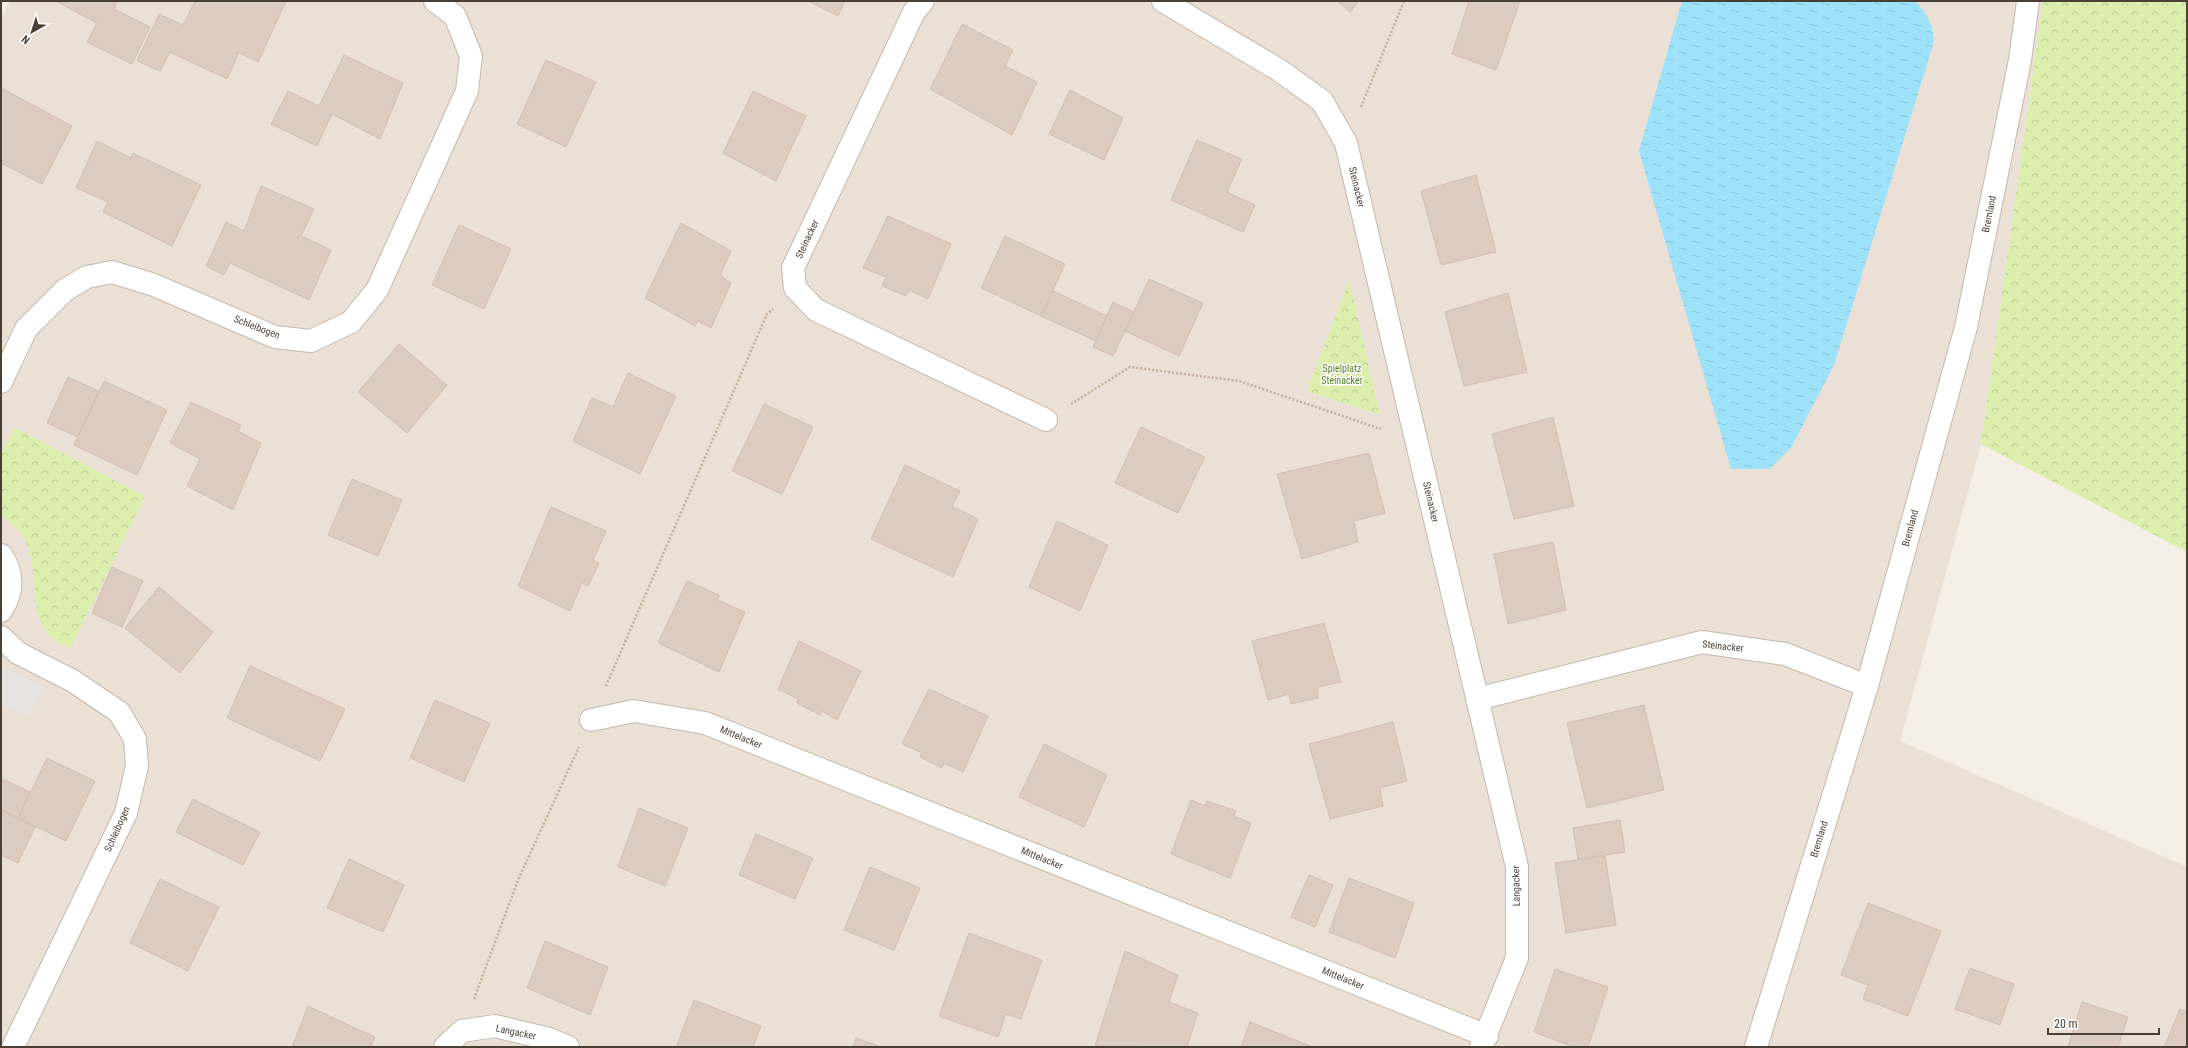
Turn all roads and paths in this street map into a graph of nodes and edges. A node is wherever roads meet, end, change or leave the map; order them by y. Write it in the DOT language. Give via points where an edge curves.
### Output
graph roads {
  1 [pos="436,1"];
  2 [pos="923,1"];
  3 [pos="1163,1"];
  4 [pos="1404,1"];
  5 [pos="2028,1"];
  6 [pos="1346,143"];
  7 [pos="794,288"];
  8 [pos="1,382"];
  9 [pos="1046,420"];
  10 [pos="1417,441"];
  11 [pos="1,555"];
  12 [pos="1,611"];
  13 [pos="1,637"];
  14 [pos="1867,686"];
  15 [pos="1477,699"];
  16 [pos="591,720"];
  17 [pos="462,1031"];
  18 [pos="1484,1041"];
  19 [pos="13,1047"];
  20 [pos="445,1047"];
  21 [pos="568,1047"];
  22 [pos="1756,1047"];
  1 -- 8 [label="street, Schleibogen" via="455,16 471,56 468,91 377,290 351,322 311,341 275,336 154,285 112,272 87,277 65,290 26,329"];
  2 -- 7 [label="street, Steinacker" via="914,12 793,268"];
  3 -- 6 [label="street, Steinacker" via="1279,70 1322,101"];
  4 -- 6 [label="path"];
  5 -- 14 [label="street, Bremland" via="2020,60 1966,327"];
  6 -- 10 [label="street, Steinacker"];
  7 -- 9 [label="street" via="816,310"];
  7 -- 16 [label="path" via="767,314"];
  9 -- 10 [label="path" via="1130,367 1239,381"];
  10 -- 15 [label="street, Steinacker"];
  11 -- 12 [label="street" via="9,570 11,585 8,601"];
  13 -- 19 [label="street, Schleibogen" via="18,653 73,681 119,712 135,739 137,766 126,813"];
  14 -- 15 [label="street, Steinacker" via="1785,654 1702,642"];
  14 -- 22 [label="street, Bremland"];
  15 -- 18 [label="street, Langacker" via="1517,866 1517,958"];
  16 -- 17 [label="path" via="518,880"];
  16 -- 18 [label="street, Mittelacker" via="634,711 705,723"];
  17 -- 20 [label="street"];
  17 -- 21 [label="street, Langacker" via="495,1026 549,1039"];
}
